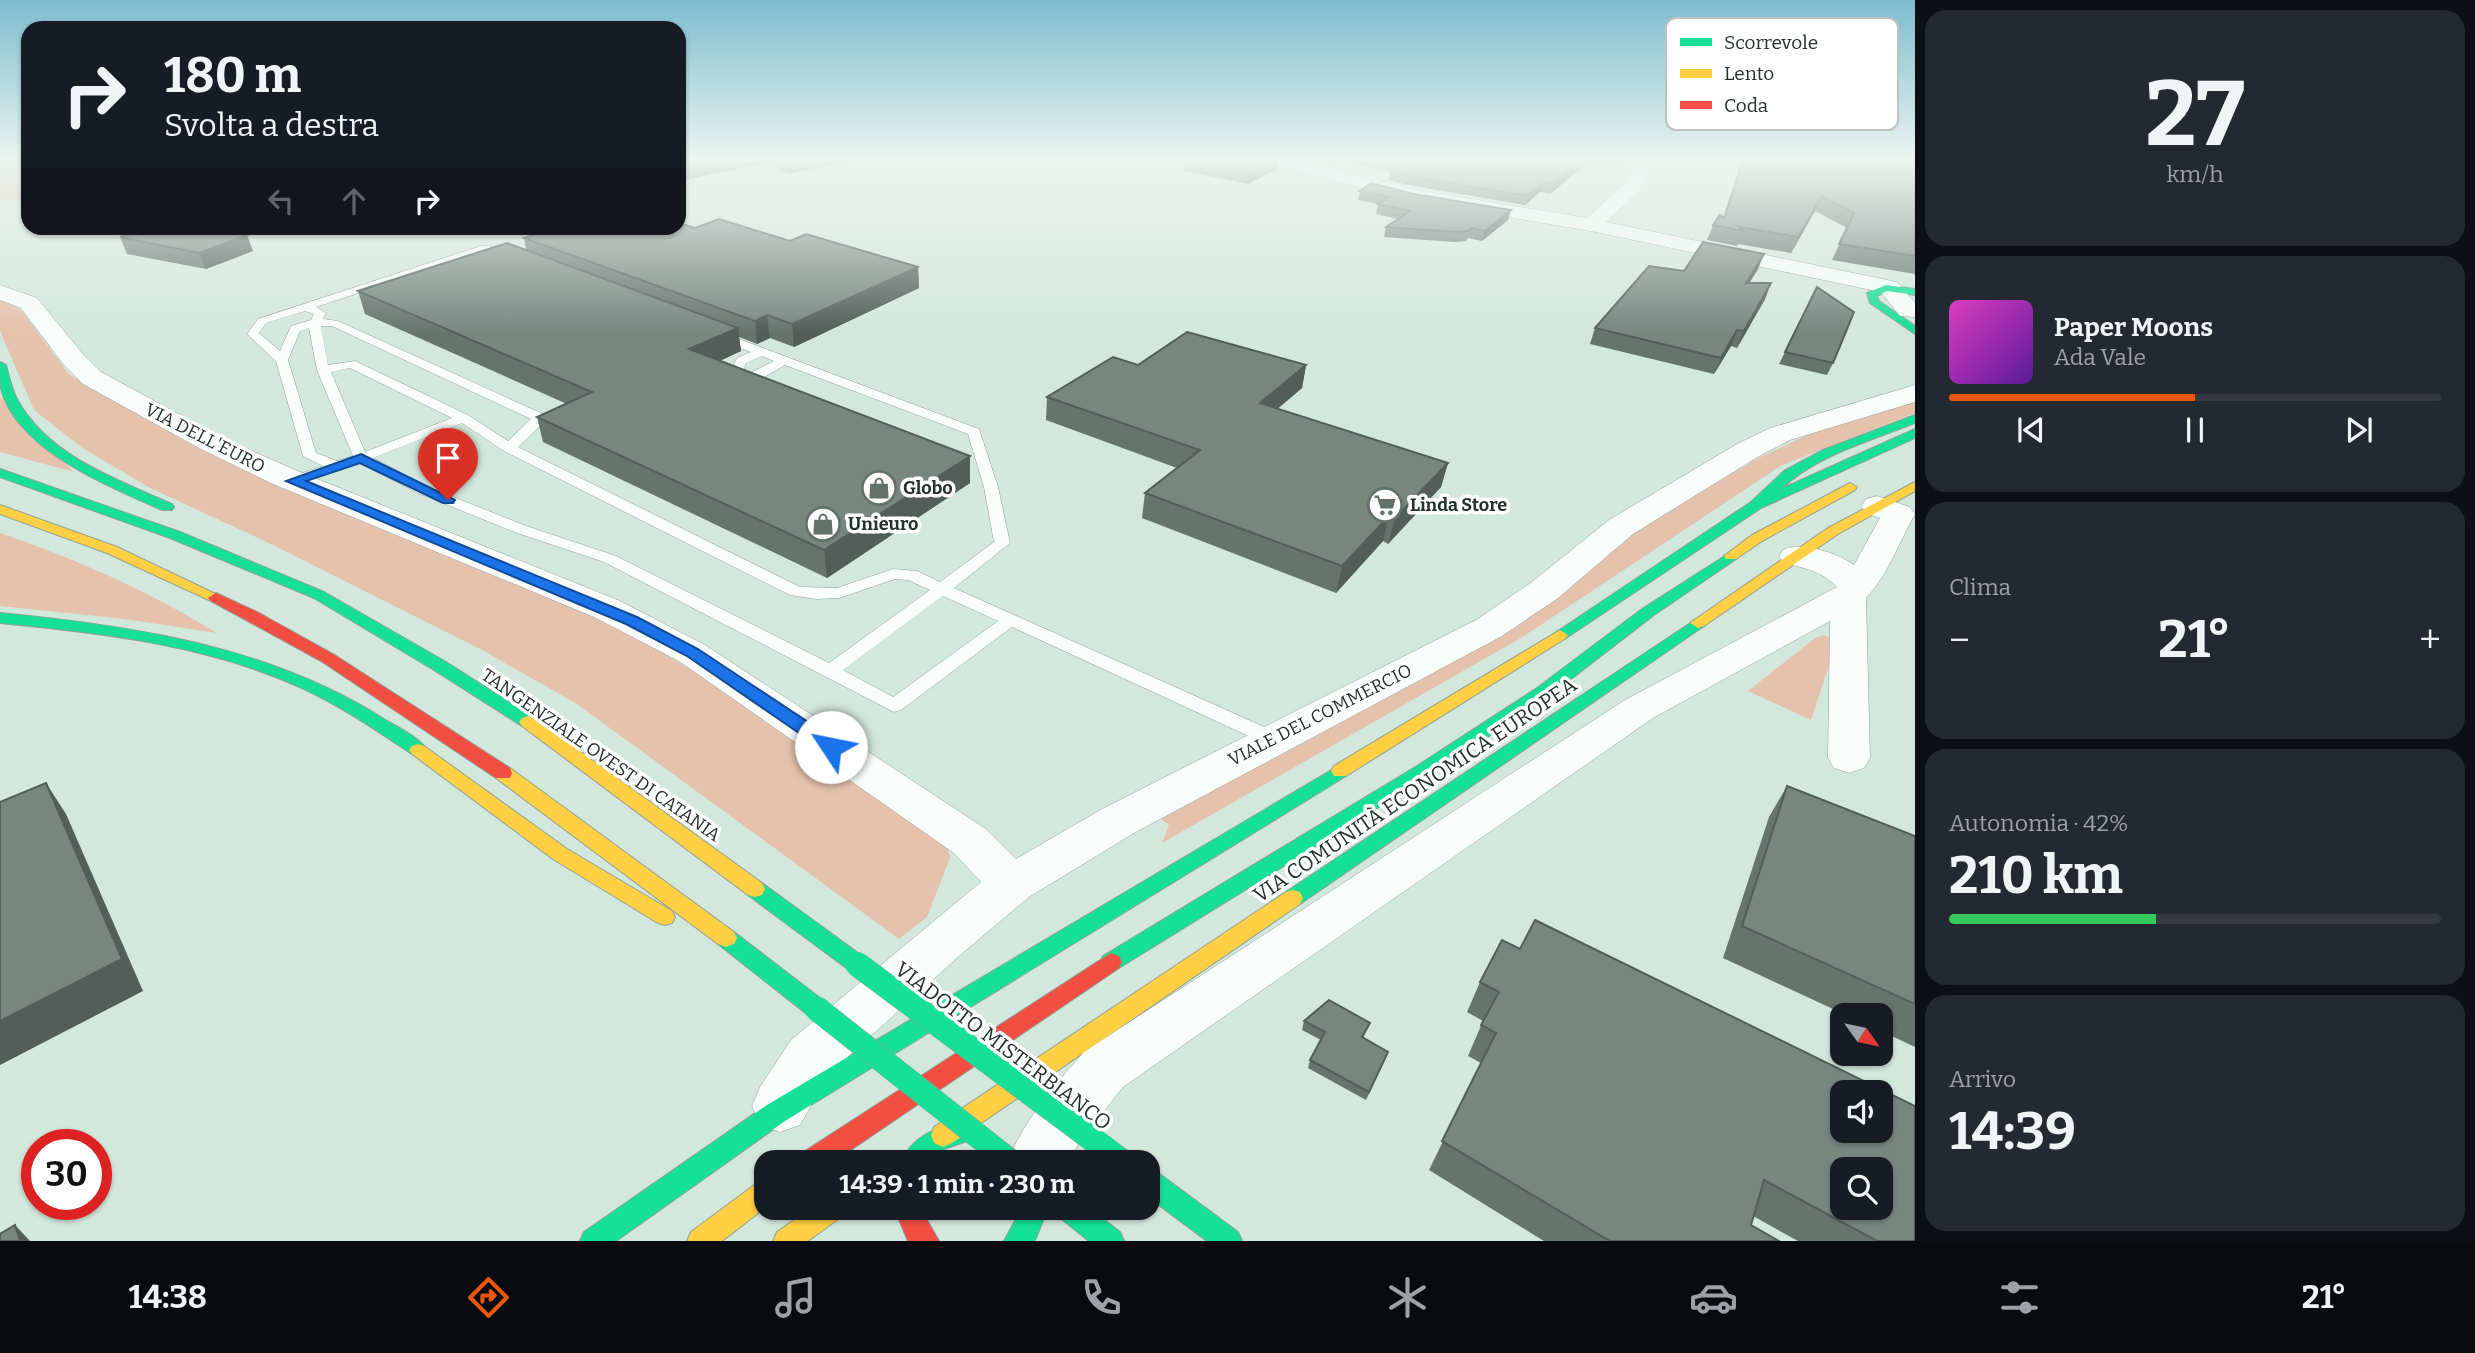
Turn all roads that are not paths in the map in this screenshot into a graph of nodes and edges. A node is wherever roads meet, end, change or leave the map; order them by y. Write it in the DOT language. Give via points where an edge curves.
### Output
graph roads {
  1 [pos="1549,218"];
  2 [pos="1599,218"];
  3 [pos="1591,225"];
  4 [pos="523,262"];
  5 [pos="0,292"];
  6 [pos="307,307"];
  7 [pos="1914,311"];
  8 [pos="315,322"];
  9 [pos="710,333"];
  10 [pos="761,352"];
  11 [pos="282,360"];
  12 [pos="784,361"];
  13 [pos="0,365"];
  14 [pos="323,370"];
  15 [pos="1915,393"];
  16 [pos="463,418"];
  17 [pos="1915,419"];
  18 [pos="1915,433"];
  19 [pos="509,448"];
  20 [pos="361,458"];
  21 [pos="337,466"];
  22 [pos="0,473"];
  23 [pos="293,481"];
  24 [pos="1915,486"];
  25 [pos="1871,493"];
  26 [pos="1756,505"];
  27 [pos="0,509"];
  28 [pos="182,514"];
  29 [pos="270,556"];
  30 [pos="1796,556"];
  31 [pos="942,589"];
  32 [pos="1852,592"];
  33 [pos="318,595"];
  34 [pos="0,618"];
  35 [pos="1011,620"];
  36 [pos="830,671"];
  37 [pos="1273,738"];
  38 [pos="1849,758"];
  39 [pos="1012,884"];
  40 [pos="857,964"];
  41 [pos="816,1007"];
  42 [pos="776,1113"];
  43 [pos="936,1139"];
  44 [pos="829,1150"];
  45 [pos="918,1150"];
  46 [pos="925,1150"];
  47 [pos="996,1150"];
  48 [pos="1018,1150"];
  49 [pos="1043,1150"];
  50 [pos="1107,1150"];
  51 [pos="1160,1190"];
  52 [pos="754,1201"];
  53 [pos="815,1220"];
  54 [pos="912,1220"];
  55 [pos="1032,1220"];
  56 [pos="1041,1220"];
  57 [pos="1084,1220"];
  58 [pos="1044,1230"];
  59 [pos="593,1241"];
  60 [pos="700,1241"];
  61 [pos="786,1241"];
  62 [pos="926,1241"];
  63 [pos="1017,1241"];
  64 [pos="1111,1241"];
  65 [pos="1229,1241"];
  1 -- 3 [label="street"];
  2 -- 3 [label="street"];
  3 -- 7 [label="street" via="1758,259 1882,295"];
  4 -- 6 [label="lane" via="485,248"];
  5 -- 23 [label="street, VIA DELL'EURO" via="29,303 92,378 211,443"];
  6 -- 8 [label="lane" via="320,313"];
  6 -- 11 [label="lane" via="262,321 253,334"];
  8 -- 11 [label="lane" via="295,329"];
  8 -- 14 [label="lane"];
  8 -- 19 [label="lane" via="334,323 540,418"];
  9 -- 10 [label="lane"];
  10 -- 12 [label="lane"];
  10 -- 12 [label="lane" via="741,361 736,373 754,381"];
  11 -- 21 [label="lane" via="310,456"];
  12 -- 31 [label="lane" via="974,432 1002,543"];
  13 -- 28 [label="main road" via="12,402 41,435 103,478"];
  14 -- 16 [label="lane" via="351,364"];
  14 -- 20 [label="lane"];
  15 -- 37 [label="street, VIALE DEL COMMERCIO" via="1780,434 1748,450 1620,527 1545,590 1489,628"];
  16 -- 19 [label="lane"];
  16 -- 20 [label="lane"];
  17 -- 26 [label="main road" via="1818,458 1789,474"];
  18 -- 26 [label="main road"];
  19 -- 31 [label="lane" via="796,591 839,593 893,574 911,575"];
  20 -- 21 [label="lane"];
  20 -- 36 [label="lane" via="435,495 610,559"];
  21 -- 23 [label="lane"];
  22 -- 33 [label="main road, TANGENZIALE OVEST DI CATANIA" via="175,535"];
  23 -- 39 [label="street, VIA DELL'EURO" via="607,609 692,653 970,841"];
  24 -- 25 [label="main road, VIA COMUNITÀ ECONOMICA EUROPEA"];
  25 -- 30 [label="main road, VIA COMUNITÀ ECONOMICA EUROPEA"];
  25 -- 32 [label="street" via="1899,514 1864,580"];
  25 -- 44 [label="main road" via="1757,538 1434,764 1070,987"];
  26 -- 42 [label="main road" via="1494,678"];
  27 -- 41 [label="main road" via="138,562 383,691 637,869"];
  29 -- 33 [label="main road"];
  30 -- 32 [label="street" via="1829,564 1849,576"];
  30 -- 43 [label="main road, VIA COMUNITÀ ECONOMICA EUROPEA"];
  31 -- 35 [label="lane"];
  31 -- 36 [label="lane"];
  32 -- 38 [label="street"];
  32 -- 49 [label="street" via="1639,709 1104,1069"];
  33 -- 40 [label="main road, TANGENZIALE OVEST DI CATANIA" via="547,735"];
  34 -- 41 [label="main road" via="155,637 218,652 332,696 390,731 562,855"];
  35 -- 36 [label="lane" via="894,706"];
  35 -- 37 [label="lane"];
  37 -- 39 [label="street, VIALE DEL COMMERCIO"];
  39 -- 42 [label="street, VIALE DEL COMMERCIO" via="810,1057"];
  40 -- 50 [label="main road, VIADOTTO MISTERBIANCO, bridge"];
  41 -- 47 [label="main road, bridge"];
  42 -- 59 [label="main road"];
  43 -- 45 [label="main road"];
  43 -- 46 [label="main road"];
  43 -- 48 [label="main road" via="972,1129 987,1131"];
  51 -- 65 [label="main road"];
  52 -- 60 [label="main road"];
  53 -- 61 [label="main road"];
  54 -- 62 [label="main road"];
  55 -- 63 [label="main road"];
  56 -- 58 [label="main road"];
  57 -- 64 [label="main road"];
}
